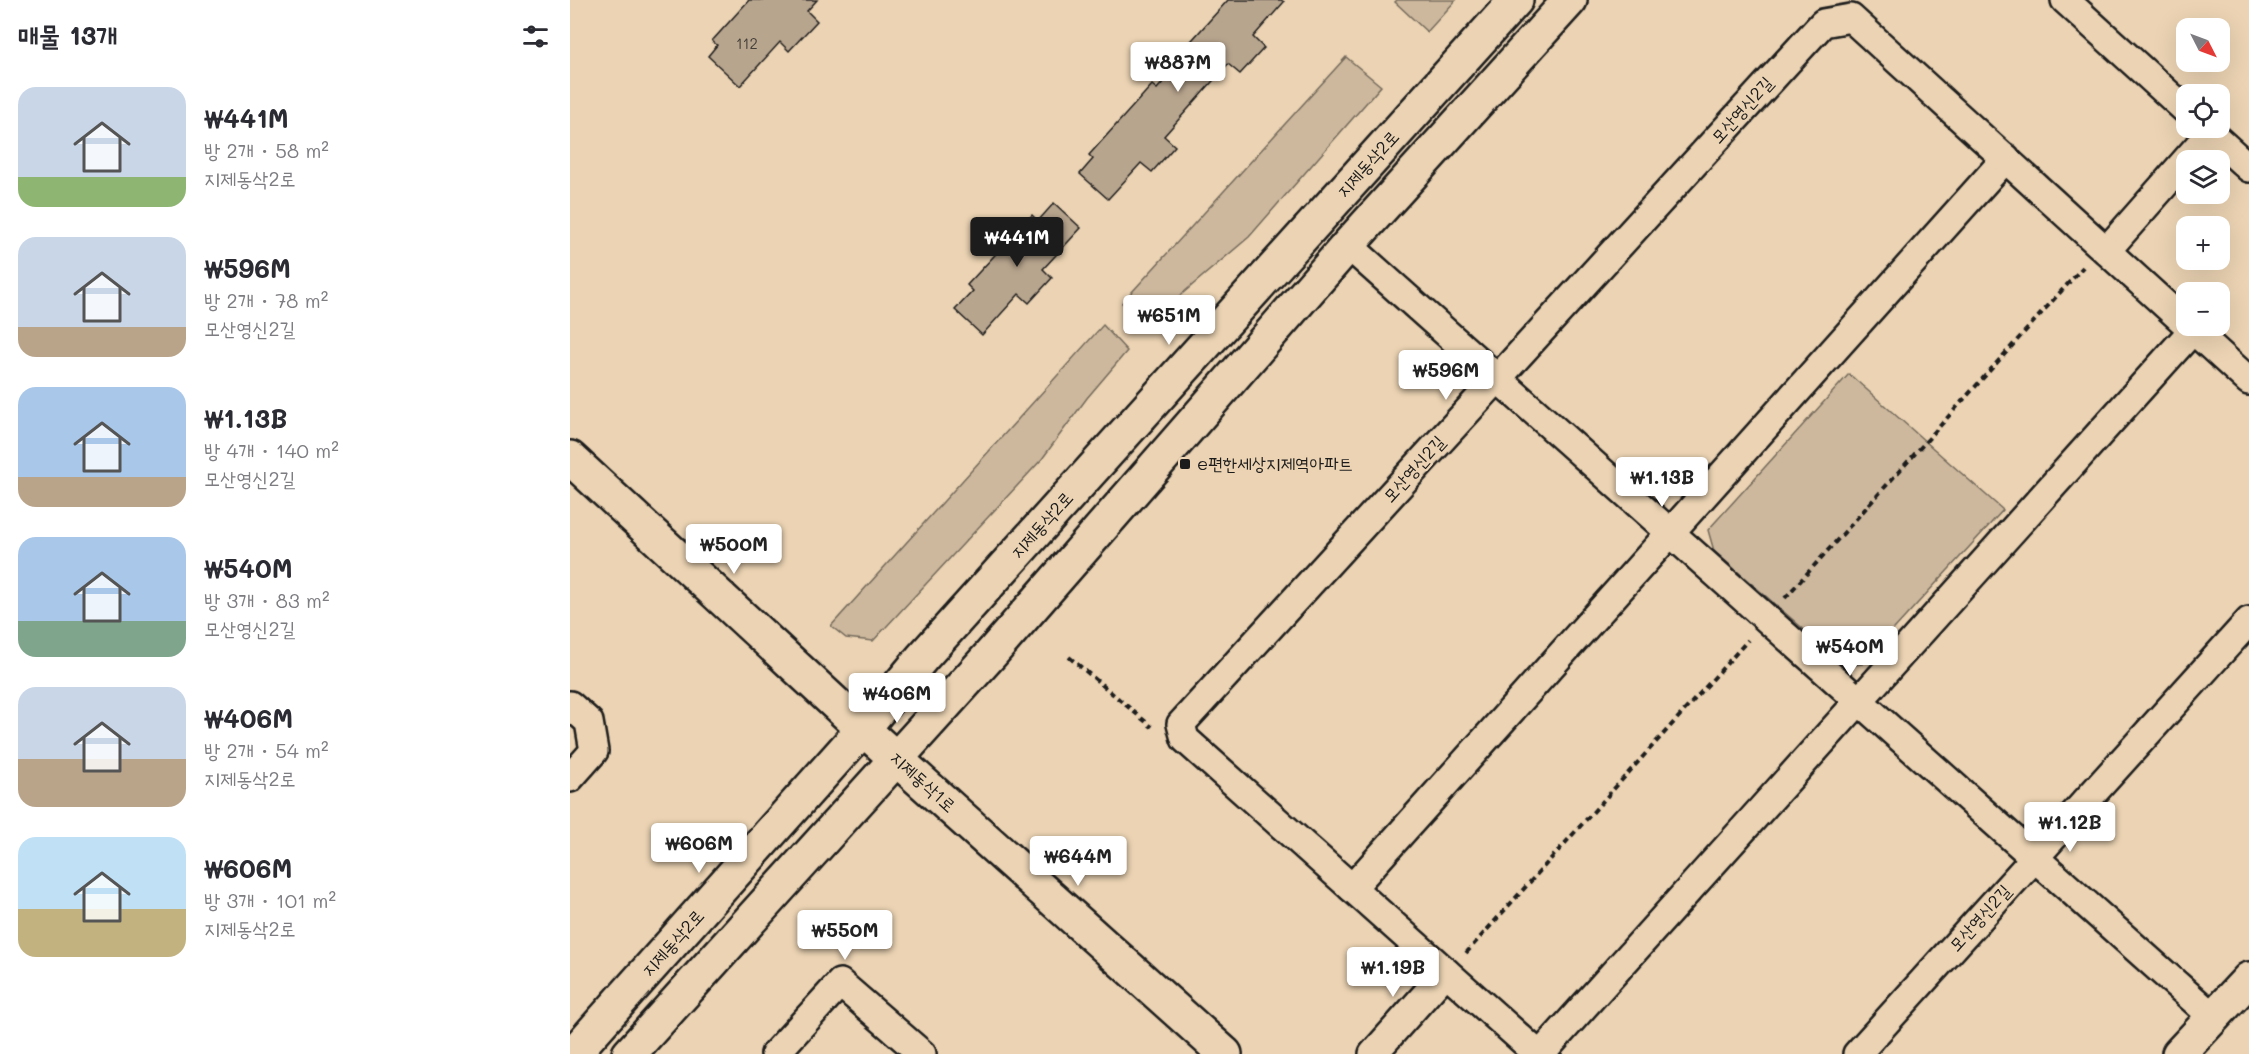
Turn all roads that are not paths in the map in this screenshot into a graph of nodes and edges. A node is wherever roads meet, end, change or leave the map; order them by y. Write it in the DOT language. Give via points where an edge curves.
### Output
graph roads {
  1 [pos="1516,0"];
  2 [pos="1570,0"];
  3 [pos="2065,0"];
  4 [pos="2176,101"];
  5 [pos="2200,138"];
  6 [pos="2216,138"];
  7 [pos="2006,158"];
  8 [pos="2249,168"];
  9 [pos="1348,245"];
  10 [pos="2107,250"];
  11 [pos="2176,316"];
  12 [pos="2187,336"];
  13 [pos="2198,336"];
  14 [pos="1497,378"];
  15 [pos="2249,381"];
  16 [pos="570,458"];
  17 [pos="1670,533"];
  18 [pos="2249,621"];
  19 [pos="1858,701"];
  20 [pos="570,705"];
  21 [pos="864,729"];
  22 [pos="897,758"];
  23 [pos="570,778"];
  24 [pos="2034,858"];
  25 [pos="1352,888"];
  26 [pos="1446,972"];
  27 [pos="2249,979"];
  28 [pos="2213,1017"];
  29 [pos="573,1054"];
  30 [pos="629,1054"];
  31 [pos="775,1054"];
  32 [pos="922,1054"];
  33 [pos="1225,1054"];
  34 [pos="1373,1054"];
  35 [pos="1539,1054"];
  36 [pos="1857,1054"];
  37 [pos="2179,1054"];
  1 -- 21 [label="street, 지제동삭2로" via="922,658"];
  2 -- 9 [label="street"];
  3 -- 4 [label="street"];
  5 -- 10 [label="street"];
  6 -- 8 [label="street"];
  7 -- 10 [label="street, 모산영신2길"];
  7 -- 14 [label="street, 모산영신2길" via="1851,18 1823,22"];
  7 -- 17 [label="street"];
  9 -- 14 [label="street"];
  9 -- 22 [label="street"];
  10 -- 11 [label="street, 모산영신2길"];
  12 -- 19 [label="street"];
  13 -- 15 [label="street, 모산영신2길"];
  14 -- 17 [label="street"];
  14 -- 25 [label="street, 모산영신2길" via="1181,724 1185,739"];
  16 -- 21 [label="street, 지제동삭1로"];
  17 -- 19 [label="street"];
  17 -- 25 [label="street"];
  18 -- 24 [label="street, 모산영신2길"];
  19 -- 24 [label="street"];
  19 -- 35 [label="street"];
  20 -- 23 [label="street" via="590,722 594,751"];
  21 -- 22 [label="street, 지제동삭1로"];
  21 -- 29 [label="street, 지제동삭2로"];
  22 -- 30 [label="street"];
  22 -- 33 [label="street, 지제동삭1로"];
  24 -- 28 [label="street"];
  24 -- 36 [label="street, 모산영신2길"];
  25 -- 26 [label="street"];
  26 -- 34 [label="street"];
  26 -- 35 [label="street"];
  27 -- 28 [label="street"];
  28 -- 37 [label="street"];
  31 -- 32 [label="street" via="840,983"];
}
